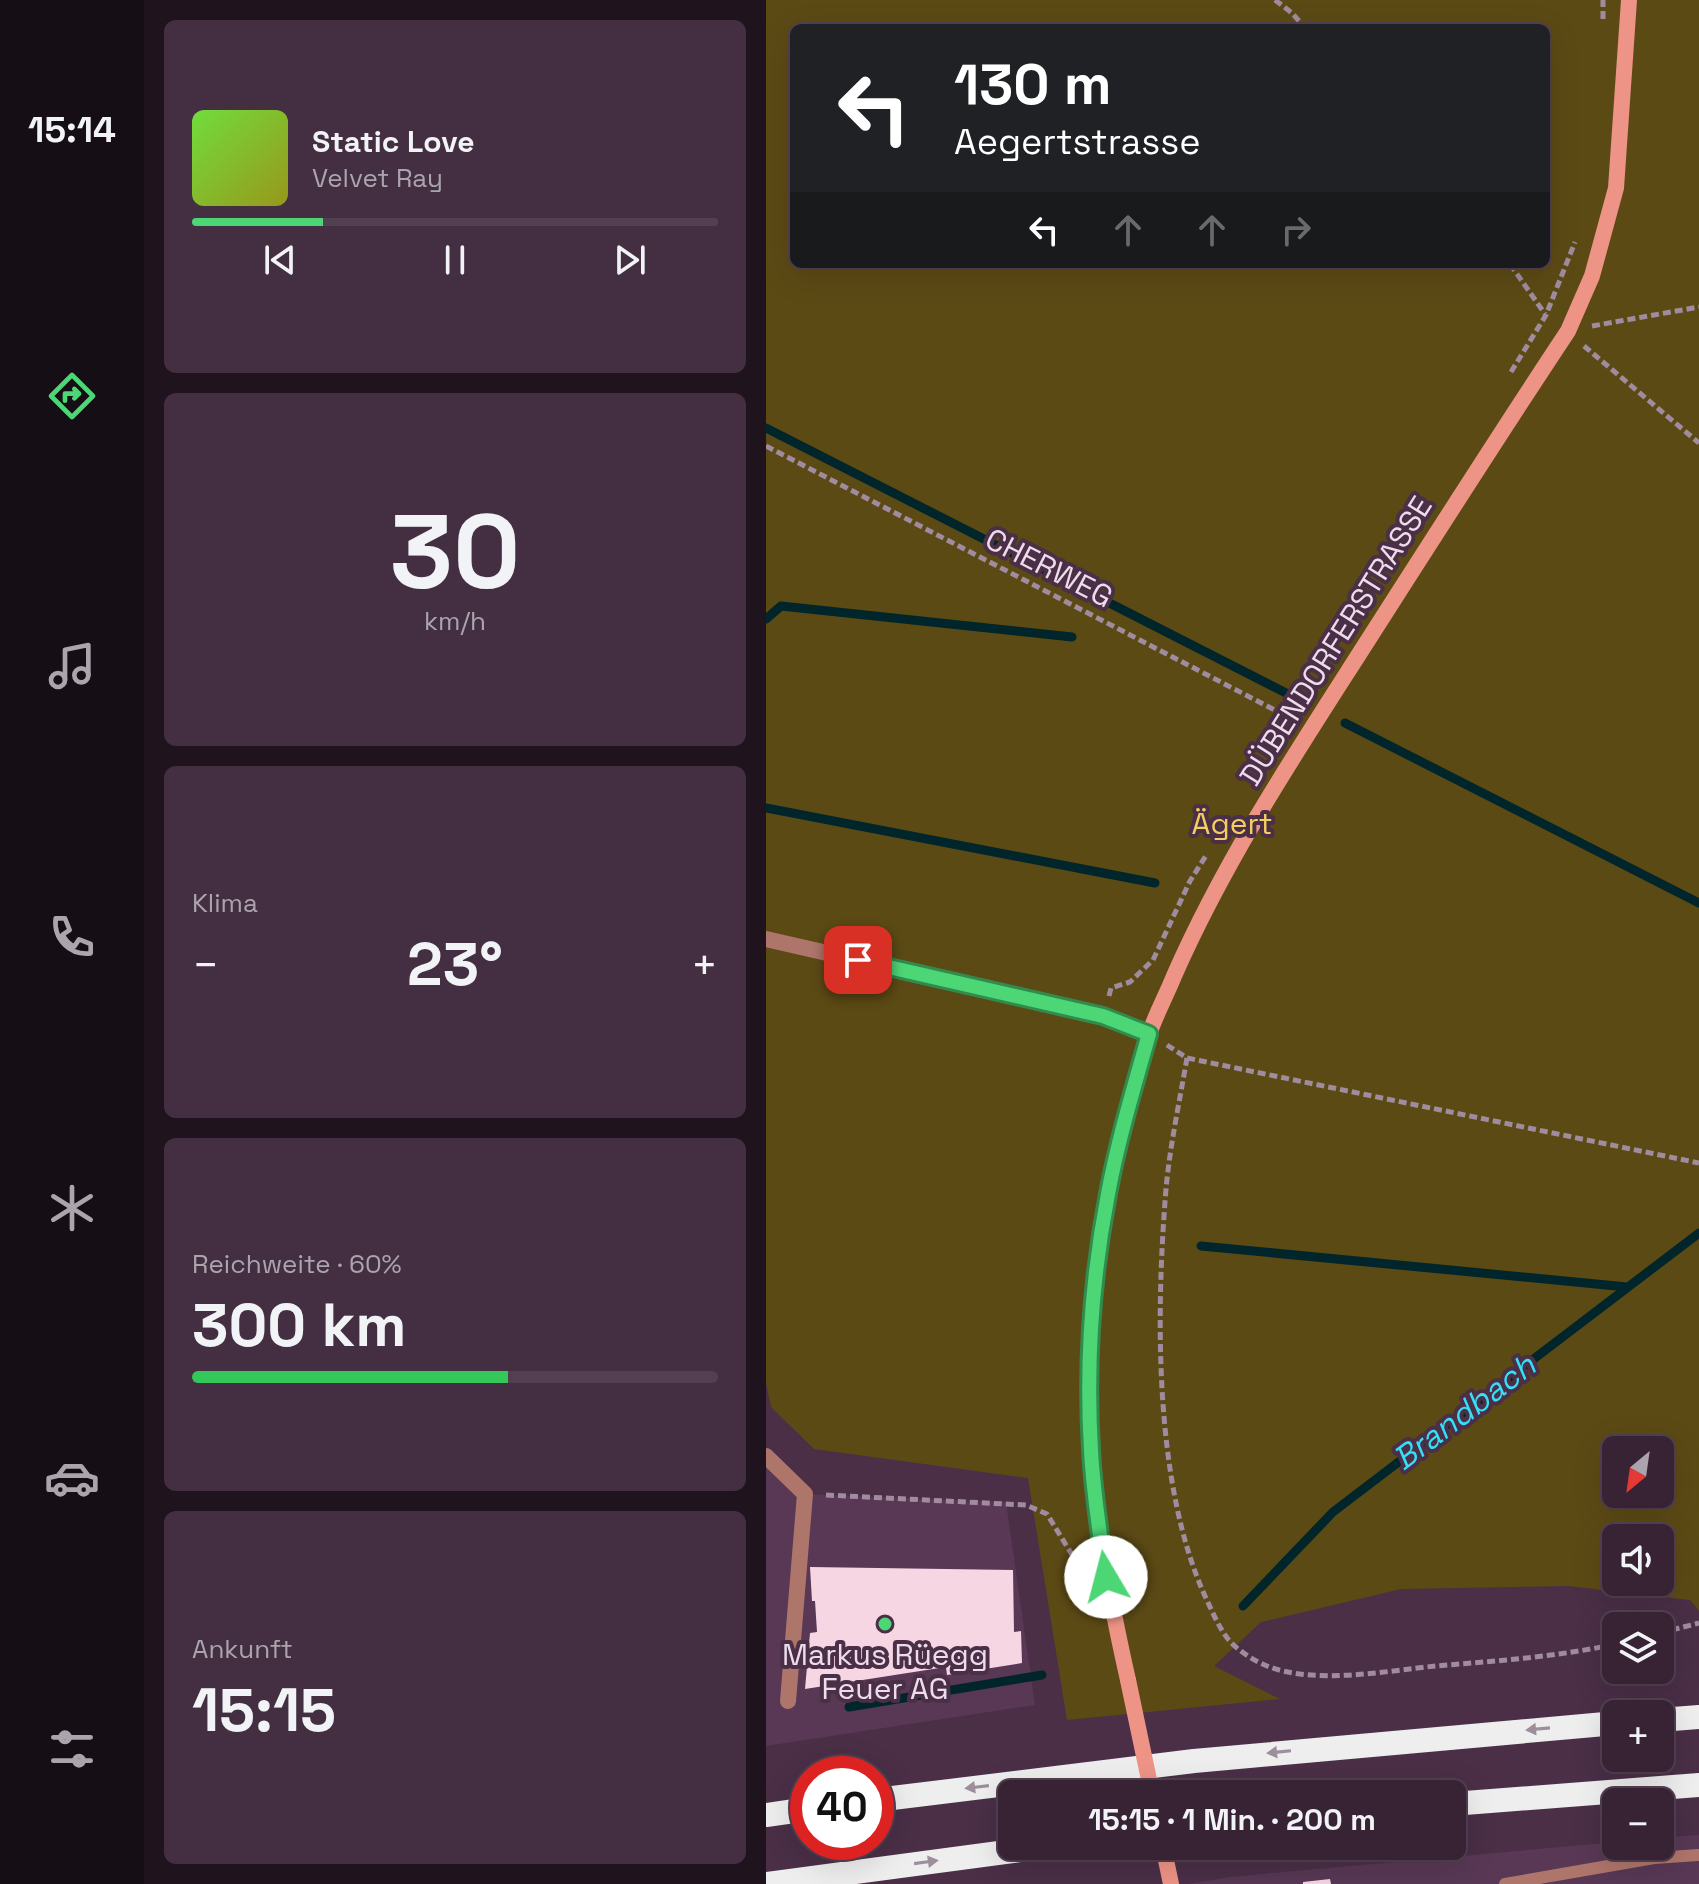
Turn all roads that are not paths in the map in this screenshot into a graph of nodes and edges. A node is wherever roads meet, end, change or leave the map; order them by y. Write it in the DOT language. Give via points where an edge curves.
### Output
graph roads {
  1 [pos="1629,0"];
  2 [pos="766,939"];
  3 [pos="1149,1034"];
  4 [pos="766,1456"];
  5 [pos="788,1701"];
  6 [pos="1699,1717"];
  7 [pos="1674,1719"];
  8 [pos="1602,1724"];
  9 [pos="1149,1780"];
  10 [pos="1699,1785"];
  11 [pos="894,1798"];
  12 [pos="1466,1803"];
  13 [pos="790,1812"];
  14 [pos="766,1815"];
  15 [pos="998,1853"];
  16 [pos="1699,1855"];
  17 [pos="1166,1860"];
  18 [pos="766,1884"];
  19 [pos="1171,1884"];
  20 [pos="1505,1884"];
  1 -- 3 [label="street, DÜBENDORFERSTRASSE" via="1616,188 1592,276 1568,331 1250,828 1193,933"];
  2 -- 3 [label="street" via="1103,1016"];
  3 -- 9 [label="street, DÜBENDORFERSTRASSE, bridge" via="1107,1194 1090,1400 1102,1546"];
  4 -- 5 [label="street" via="805,1494"];
  6 -- 7 [label="highway"];
  8 -- 11 [label="highway, one-way" via="1274,1753"];
  10 -- 12 [label="highway"];
  13 -- 14 [label="highway"];
  18 -- 15 [label="highway, one-way"];
  16 -- 20 [label="lane"];
  17 -- 19 [label="street"];
}
